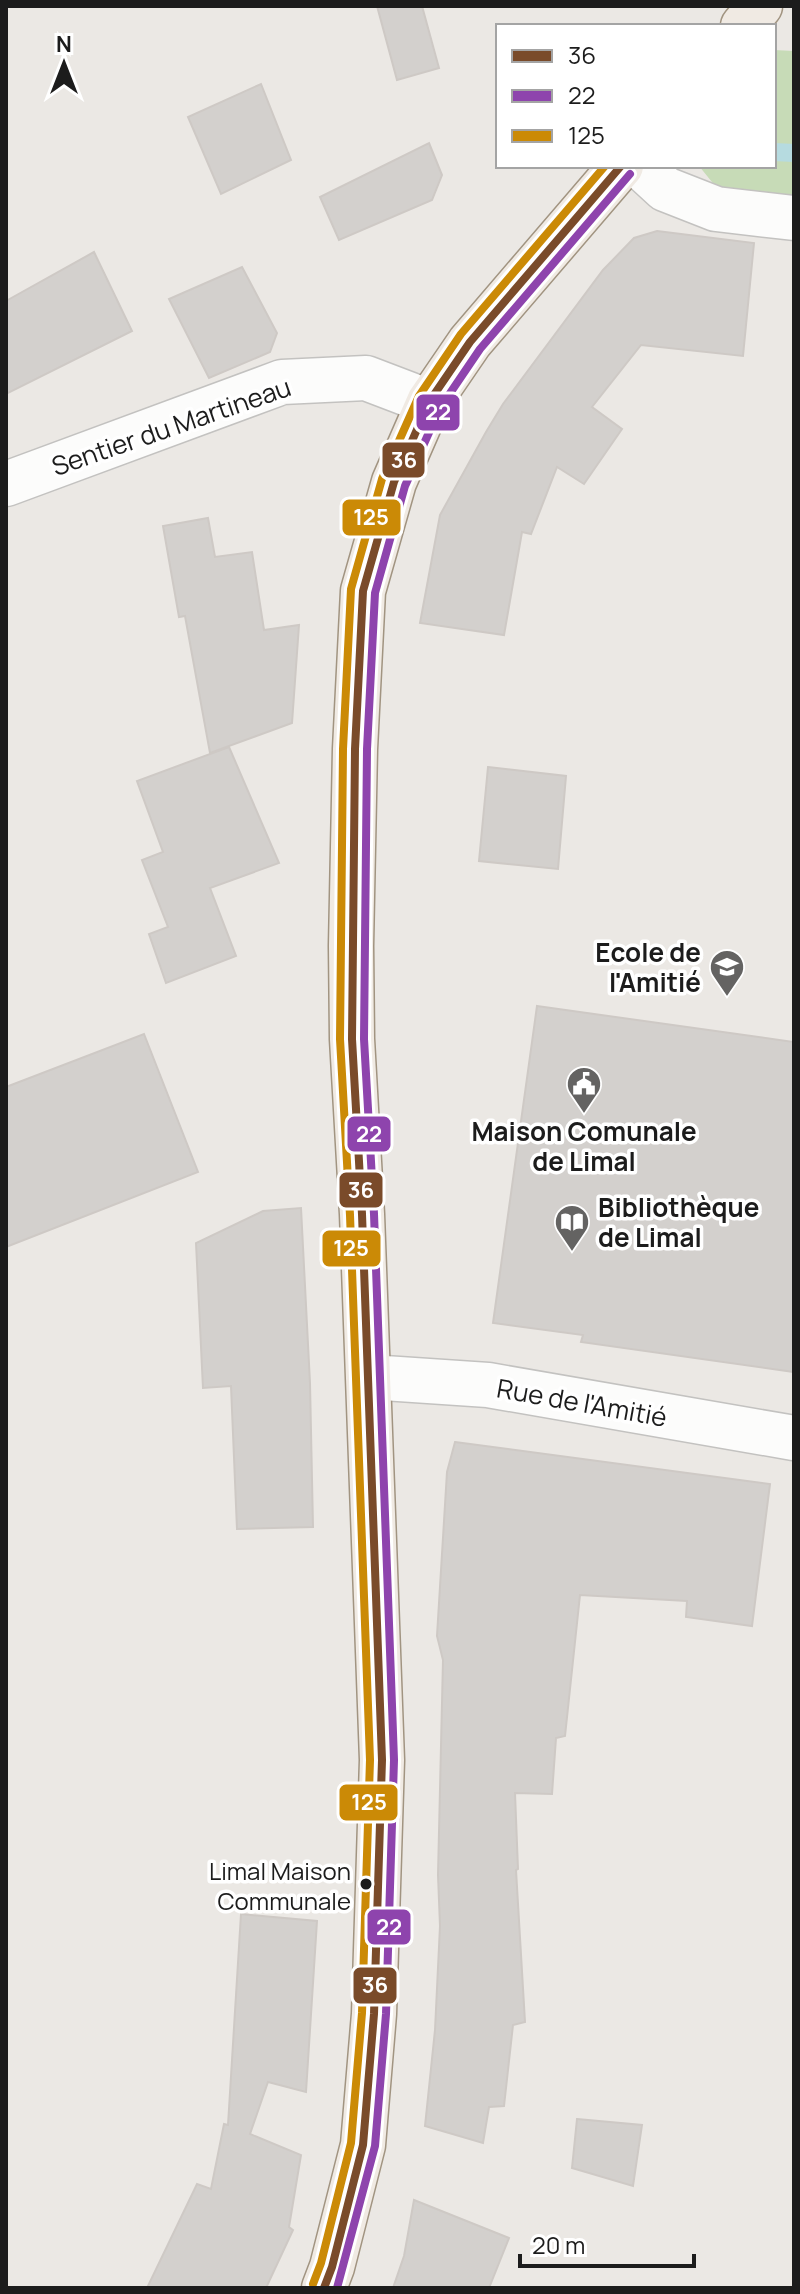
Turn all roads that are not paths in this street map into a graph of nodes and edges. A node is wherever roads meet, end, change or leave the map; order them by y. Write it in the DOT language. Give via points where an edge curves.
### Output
graph roads {
  1 [pos="760,6"];
  2 [pos="745,24"];
  3 [pos="619,168"];
  4 [pos="642,168"];
  5 [pos="794,218"];
  6 [pos="429,402"];
  7 [pos="6,484"];
  8 [pos="369,1377"];
  9 [pos="794,1438"];
  10 [pos="324,2288"];
  1 -- 2 [label="main road"];
  3 -- 6 [label="main road" via="470,342"];
  4 -- 5 [label="street" via="665,189 716,209"];
  6 -- 7 [label="street, Sentier du Martineau" via="366,378 282,382"];
  6 -- 8 [label="main road" via="394,482 363,591 351,946"];
  8 -- 9 [label="street, Rue de l'Amitié" via="488,1385"];
  8 -- 10 [label="main road" via="382,1760 374,2014 363,2145"];
}
